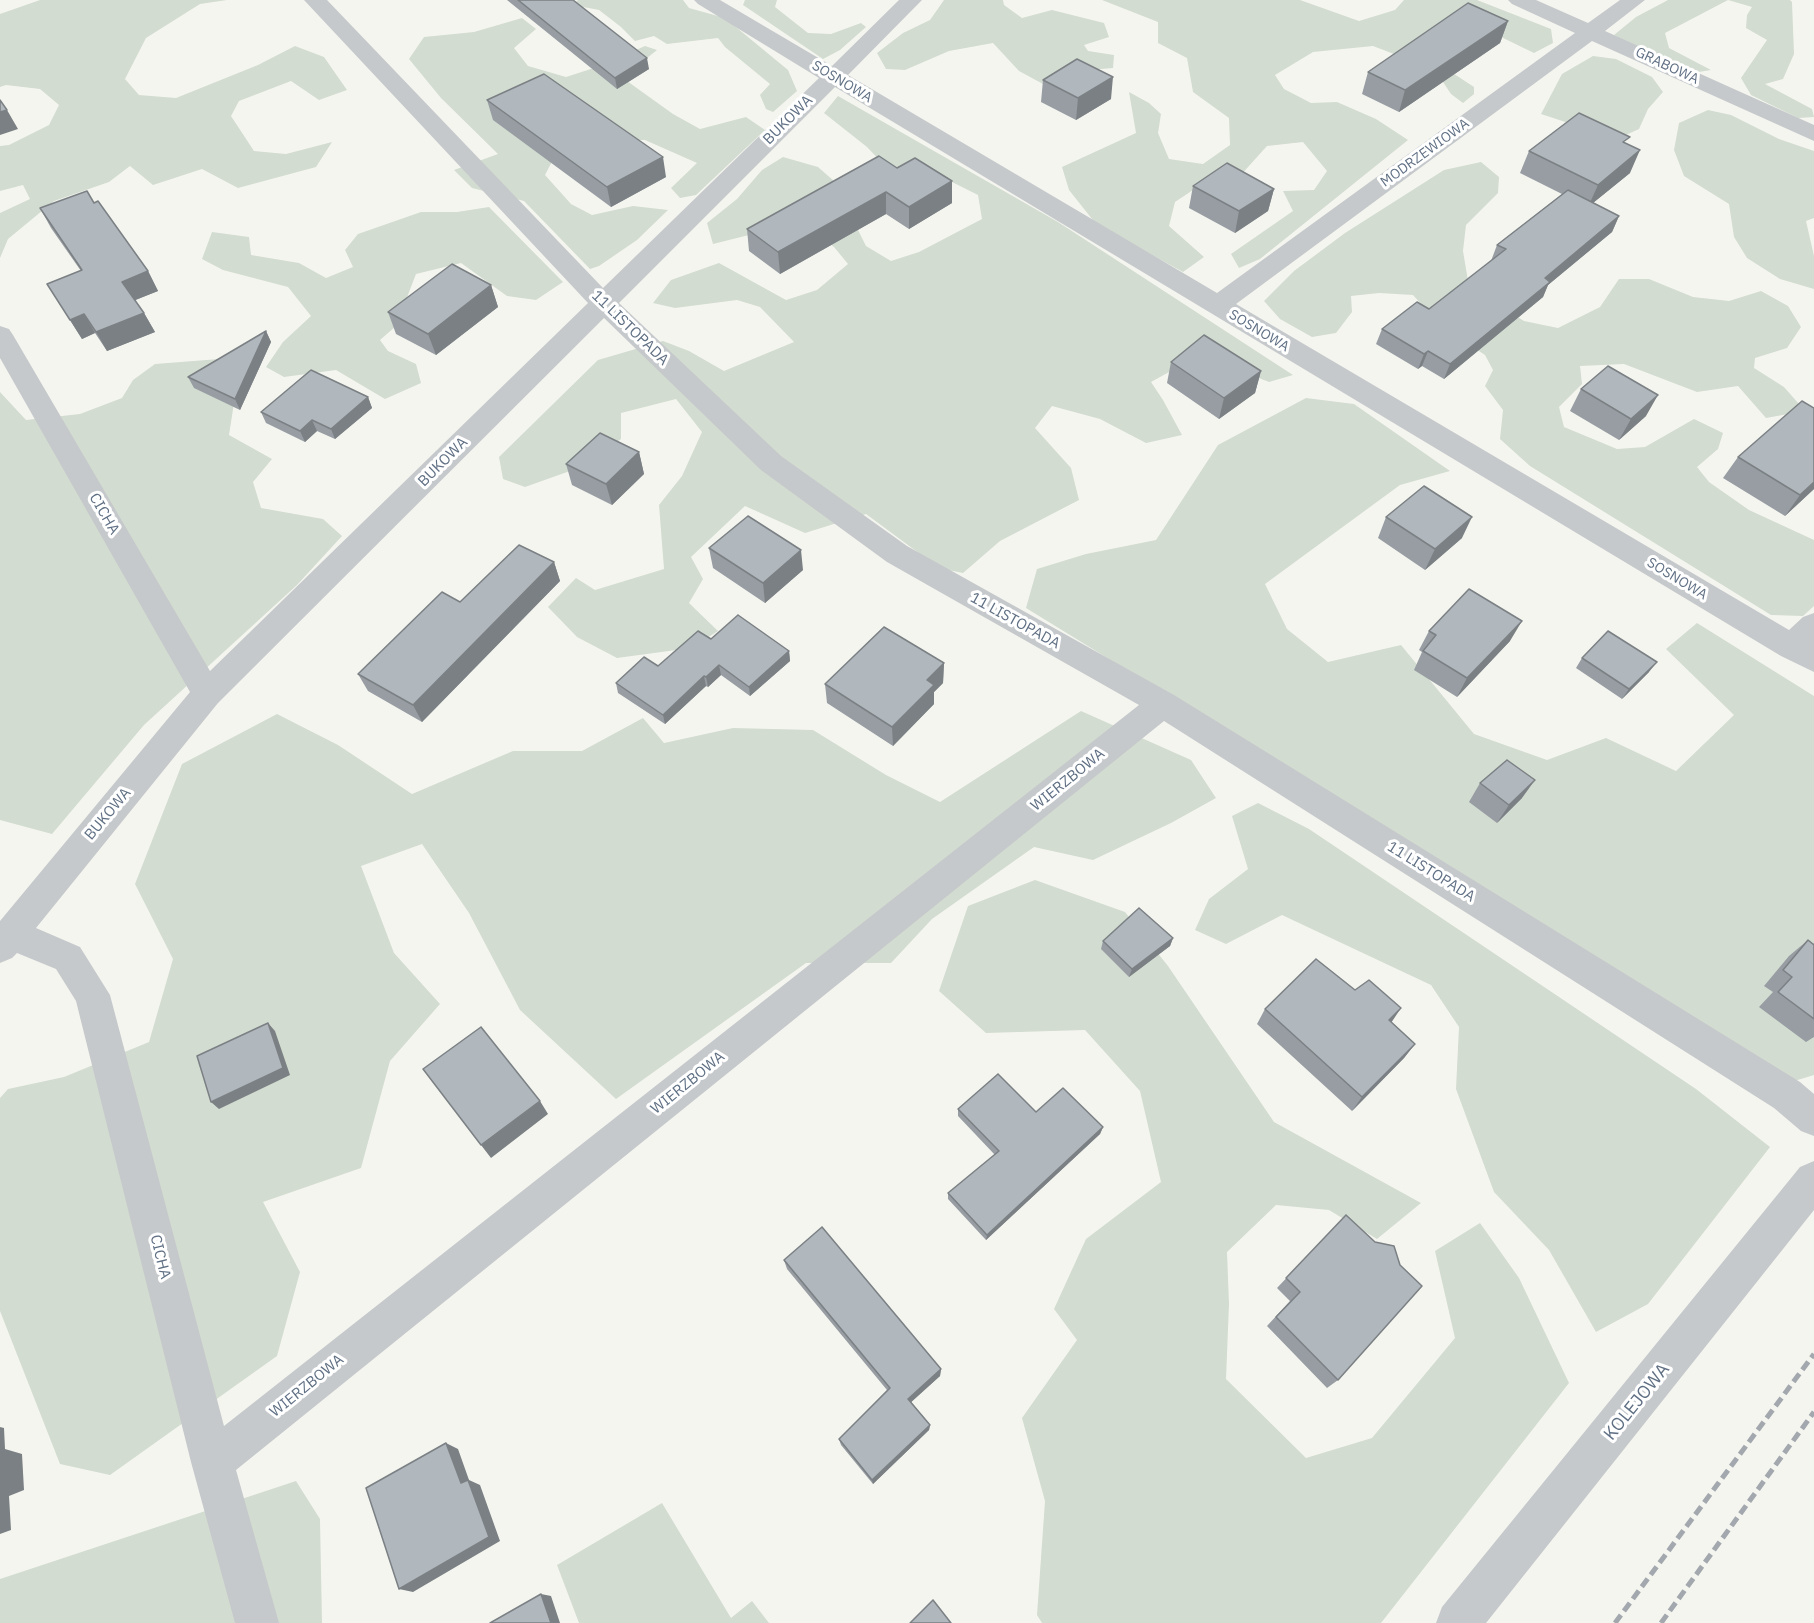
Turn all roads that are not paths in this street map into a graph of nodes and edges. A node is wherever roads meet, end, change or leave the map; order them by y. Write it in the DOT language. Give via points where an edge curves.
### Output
graph roads {
  1 [pos="315,0"];
  2 [pos="705,0"];
  3 [pos="911,0"];
  4 [pos="1519,0"];
  5 [pos="1634,0"];
  6 [pos="1590,32"];
  7 [pos="832,77"];
  8 [pos="1814,134"];
  9 [pos="603,303"];
  10 [pos="1216,306"];
  11 [pos="0,334"];
  12 [pos="1814,625"];
  13 [pos="1803,653"];
  14 [pos="207,694"];
  15 [pos="1163,704"];
  16 [pos="5,940"];
  17 [pos="1814,1118"];
  18 [pos="1814,1180"];
  19 [pos="212,1462"];
  20 [pos="257,1623"];
  21 [pos="1458,1623"];
  1 -- 9 [label="street, 11 LISTOPADA"];
  2 -- 7 [label="street, SOSNOWA"];
  3 -- 7 [label="street, BUKOWA"];
  4 -- 6 [label="street, GRABOWA"];
  5 -- 6 [label="street, MODRZEWIOWA"];
  6 -- 8 [label="street, GRABOWA"];
  6 -- 10 [label="street, MODRZEWIOWA"];
  7 -- 9 [label="street, BUKOWA"];
  7 -- 10 [label="street, SOSNOWA"];
  9 -- 14 [label="street, BUKOWA"];
  9 -- 15 [label="street, 11 LISTOPADA" via="771,463 887,547"];
  10 -- 13 [label="street, SOSNOWA"];
  11 -- 14 [label="street, CICHA"];
  12 -- 13 [label="street"];
  14 -- 16 [label="street, BUKOWA"];
  15 -- 17 [label="street, 11 LISTOPADA" via="1787,1095"];
  15 -- 19 [label="street, WIERZBOWA"];
  16 -- 19 [label="street, CICHA" via="68,958 92,995"];
  18 -- 21 [label="street, KOLEJOWA"];
  19 -- 20 [label="street, CICHA"];
}
